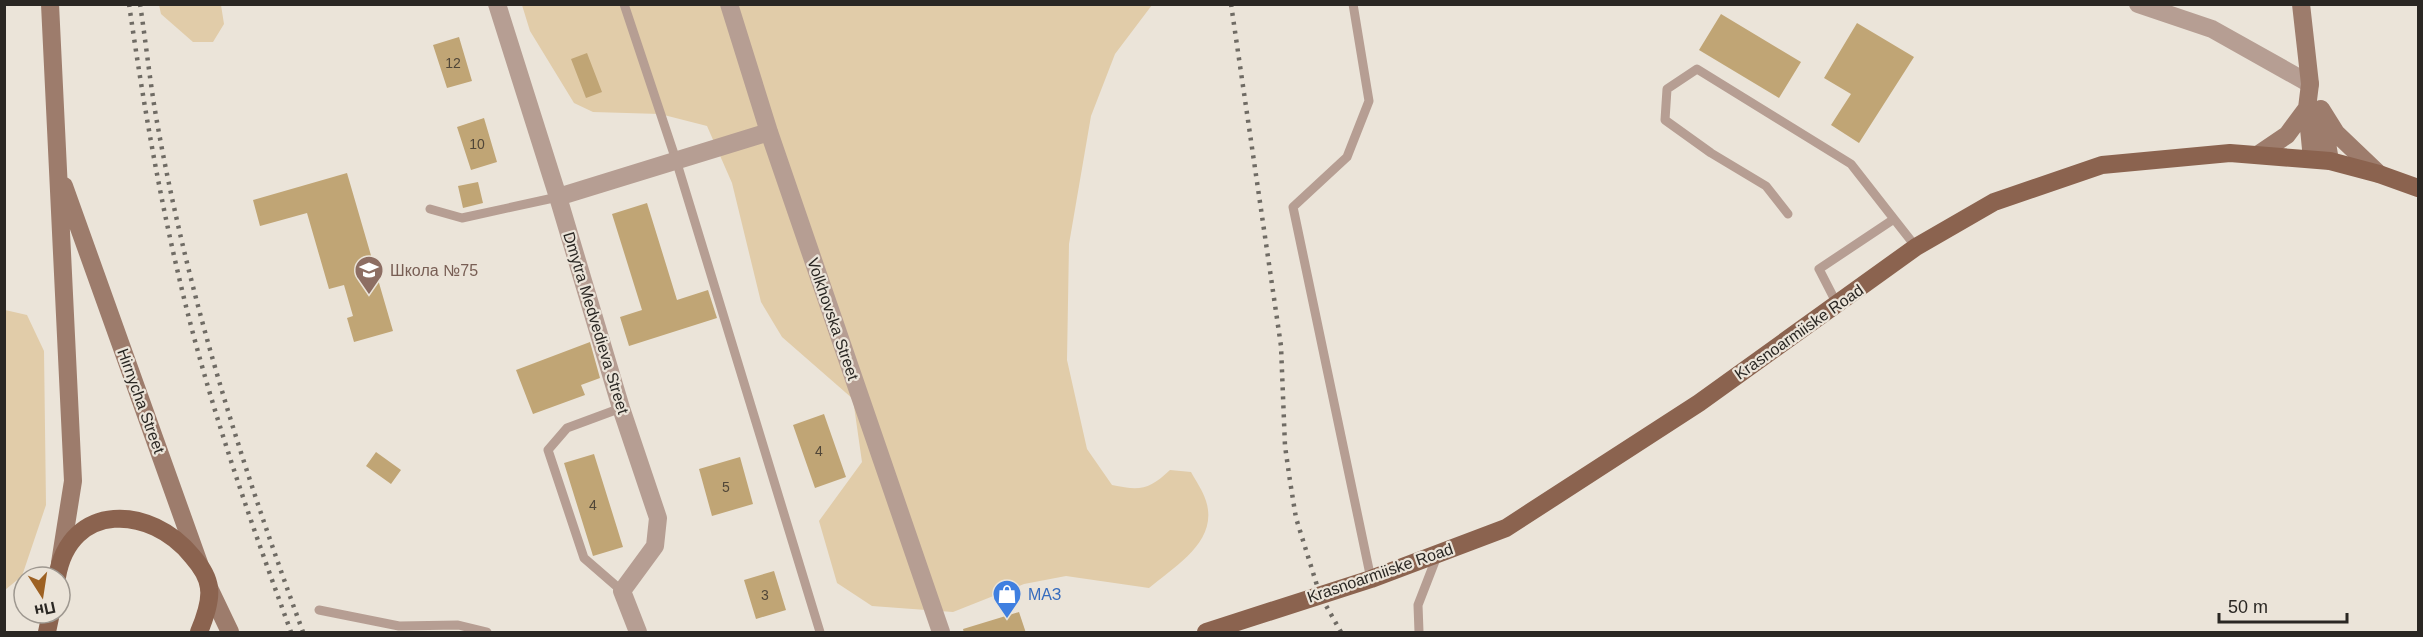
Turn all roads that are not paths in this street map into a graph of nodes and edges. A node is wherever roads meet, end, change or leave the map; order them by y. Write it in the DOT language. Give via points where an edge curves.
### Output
graph roads {
  1 [pos="50,4"];
  2 [pos="497,4"];
  3 [pos="624,4"];
  4 [pos="729,4"];
  5 [pos="1353,4"];
  6 [pos="2138,4"];
  7 [pos="2301,4"];
  8 [pos="2310,84"];
  9 [pos="2314,108"];
  10 [pos="769,132"];
  11 [pos="2259,154"];
  12 [pos="676,160"];
  13 [pos="2321,160"];
  14 [pos="57,167"];
  15 [pos="2379,174"];
  16 [pos="2418,188"];
  17 [pos="558,197"];
  18 [pos="430,209"];
  19 [pos="1788,214"];
  20 [pos="1894,219"];
  21 [pos="1916,248"];
  22 [pos="1838,305"];
  23 [pos="621,408"];
  24 [pos="1438,554"];
  25 [pos="59,565"];
  26 [pos="61,565"];
  27 [pos="200,566"];
  28 [pos="1371,579"];
  29 [pos="210,588"];
  30 [pos="622,591"];
  31 [pos="319,610"];
  32 [pos="1218,631"];
  33 [pos="199,633"];
  34 [pos="230,633"];
  35 [pos="487,633"];
  36 [pos="638,633"];
  37 [pos="820,633"];
  38 [pos="941,633"];
  39 [pos="1419,633"];
  1 -- 14 [label="main road, Hirnycha Street"];
  2 -- 17 [label="street, Dmytra Medvedieva Street"];
  3 -- 12 [label="lane"];
  4 -- 10 [label="street, Volkhovska Street"];
  5 -- 28 [label="lane" via="1369,101 1347,157 1293,207"];
  6 -- 8 [label="street" via="2212,29"];
  7 -- 8 [label="main road"];
  8 -- 9 [label="main road"];
  9 -- 11 [label="main road" via="2287,135"];
  9 -- 13 [label="main road"];
  9 -- 15 [label="main road"];
  10 -- 12 [label="street"];
  10 -- 38 [label="street, Volkhovska Street"];
  11 -- 13 [label="main road, Krasnoarmiiske Road"];
  11 -- 21 [label="main road, Krasnoarmiiske Road" via="2230,153 2102,165 1994,202"];
  12 -- 17 [label="street"];
  12 -- 37 [label="lane"];
  13 -- 15 [label="main road, Krasnoarmiiske Road"];
  14 -- 25 [label="main road, Hirnycha Street" via="73,481"];
  14 -- 27 [label="main road, Hirnycha Street"];
  15 -- 16 [label="main road, Krasnoarmiiske Road"];
  17 -- 18 [label="lane" via="462,218"];
  17 -- 23 [label="street, Dmytra Medvedieva Street"];
  19 -- 20 [label="lane" via="1766,186 1665,120 1667,89 1696,69 1851,164"];
  20 -- 21 [label="lane"];
  20 -- 22 [label="lane" via="1819,269"];
  21 -- 22 [label="main road, Krasnoarmiiske Road"];
  22 -- 24 [label="main road, Krasnoarmiiske Road" via="1699,403 1506,528"];
  23 -- 30 [label="street, Dmytra Medvedieva Street" via="658,518 655,546"];
  23 -- 30 [label="lane" via="567,428 548,450 584,558"];
  24 -- 28 [label="main road, Krasnoarmiiske Road"];
  24 -- 39 [label="lane" via="1418,605"];
  26 -- 27 [label="main road" via="70,543 89,526 111,518 142,520 179,540"];
  27 -- 29 [label="main road, Hirnycha Street"];
  28 -- 32 [label="main road, Krasnoarmiiske Road"];
  29 -- 33 [label="main road"];
  29 -- 34 [label="main road, Hirnycha Street"];
  30 -- 36 [label="street"];
  31 -- 35 [label="lane" via="399,626 458,625"];
}
